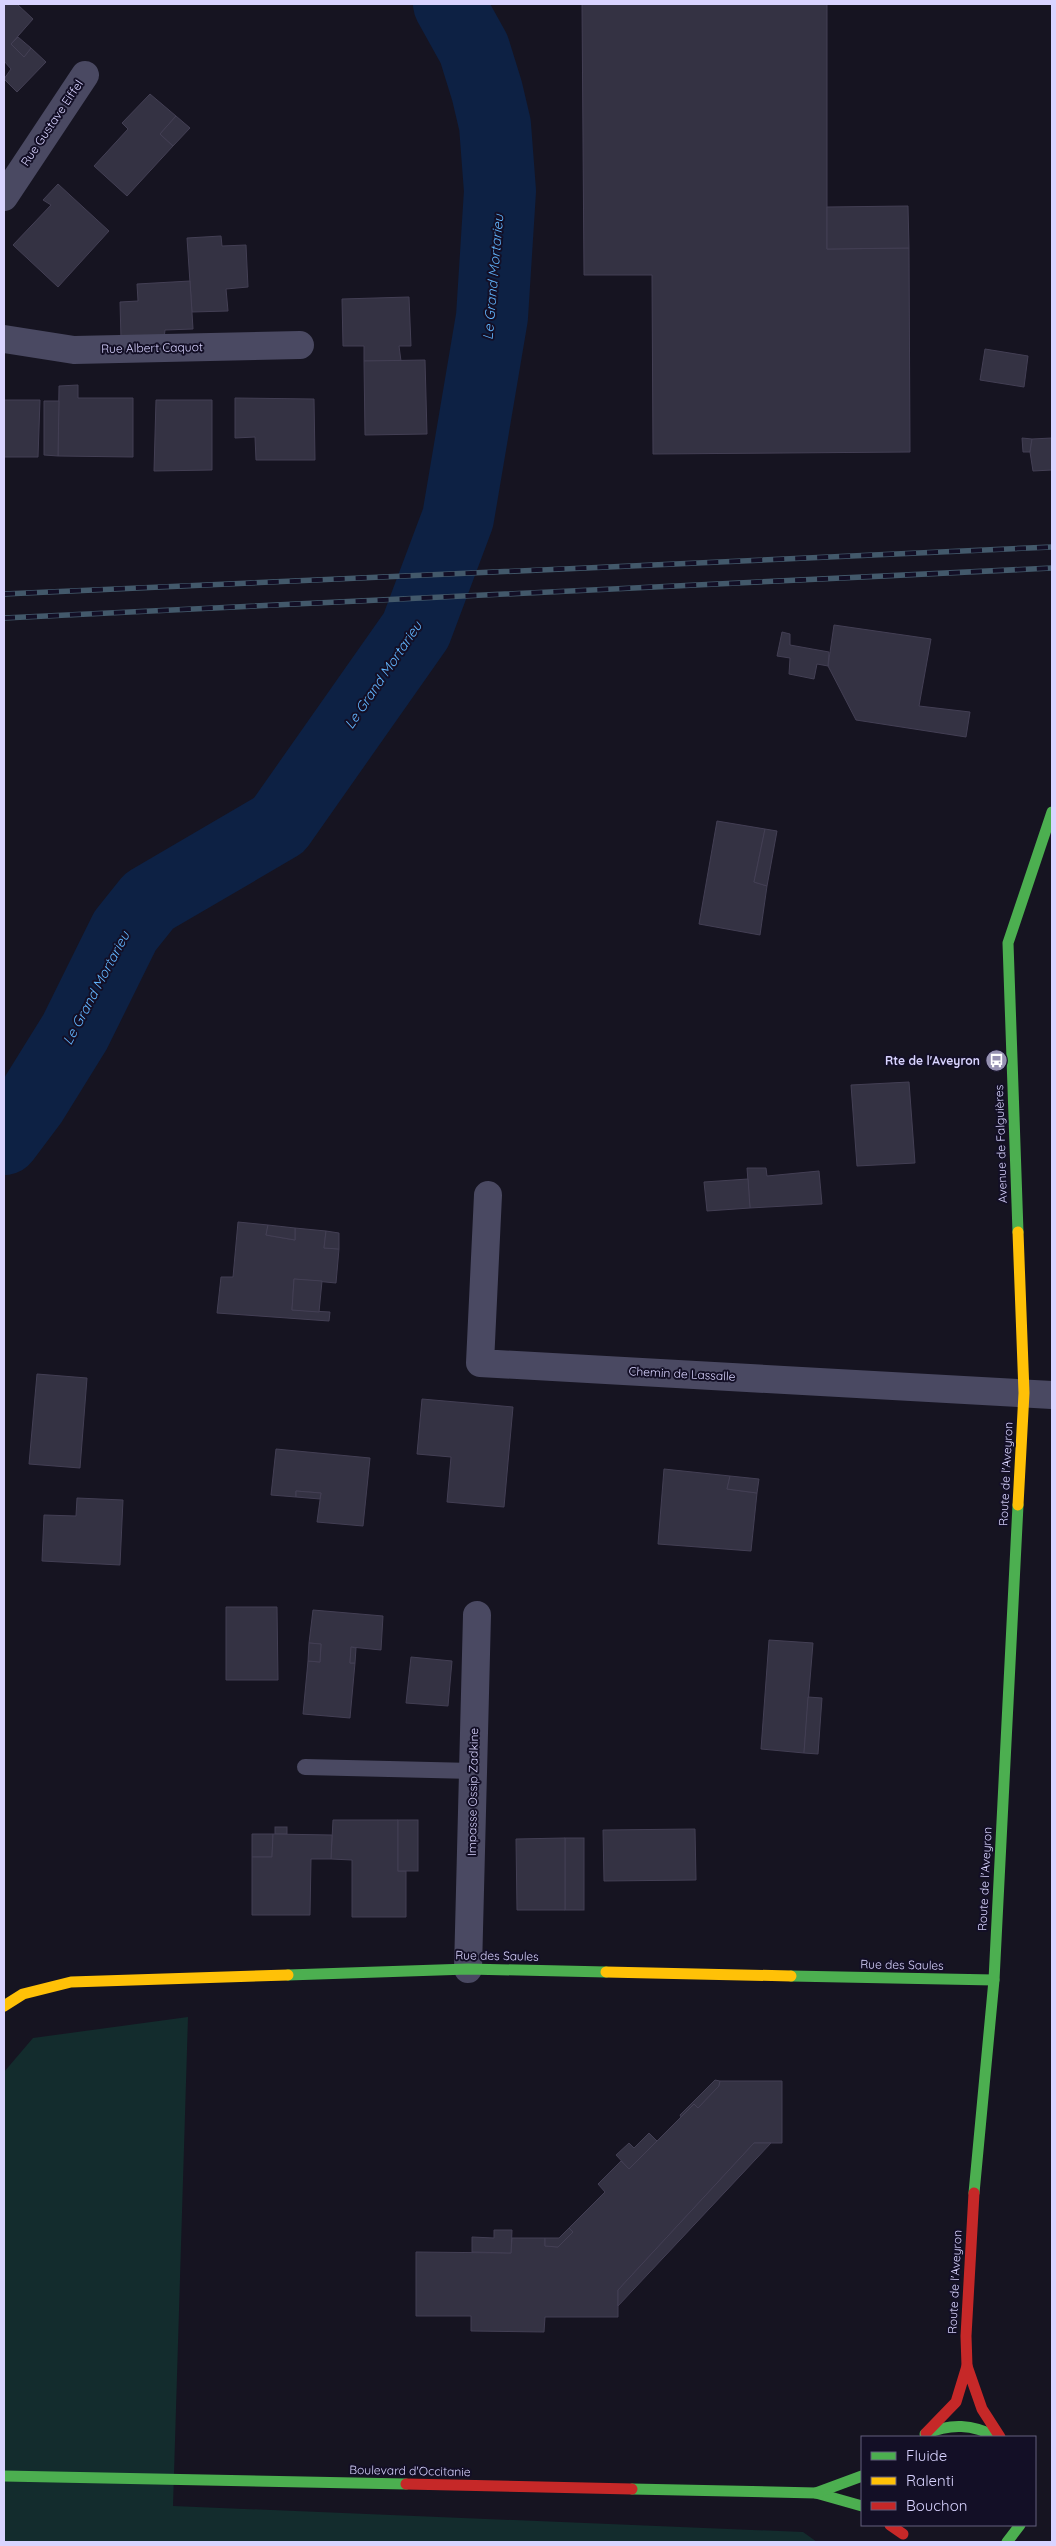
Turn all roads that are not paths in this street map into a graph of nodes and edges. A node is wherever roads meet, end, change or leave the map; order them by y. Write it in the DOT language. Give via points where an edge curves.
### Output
graph roads {
  1 [pos="85,75"];
  2 [pos="4,196"];
  3 [pos="4,339"];
  4 [pos="300,345"];
  5 [pos="1052,812"];
  6 [pos="488,1195"];
  7 [pos="1024,1392"];
  8 [pos="1052,1395"];
  9 [pos="477,1615"];
  10 [pos="305,1767"];
  11 [pos="473,1771"];
  12 [pos="468,1969"];
  13 [pos="994,1980"];
  14 [pos="4,2006"];
  15 [pos="967,2366"];
  16 [pos="923,2435"];
  17 [pos="996,2436"];
  18 [pos="997,2436"];
  19 [pos="4,2476"];
  20 [pos="861,2476"];
  21 [pos="816,2493"];
  22 [pos="861,2506"];
  23 [pos="1019,2526"];
  24 [pos="901,2529"];
  25 [pos="911,2542"];
  26 [pos="1007,2542"];
  1 -- 2 [label="street, Rue Gustave Eiffel"];
  3 -- 4 [label="street, Rue Albert Caquot" via="74,350"];
  5 -- 7 [label="street, Avenue de Falguières" via="1008,943"];
  6 -- 7 [label="street, Chemin de Lassalle" via="480,1363"];
  7 -- 8 [label="street, Chemin de Lassalle"];
  7 -- 13 [label="street, Route de l'Aveyron"];
  9 -- 11 [label="street, Impasse Ossip Zadkine"];
  10 -- 11 [label="lane"];
  11 -- 12 [label="street, Impasse Ossip Zadkine"];
  12 -- 13 [label="street, Rue des Saules"];
  12 -- 14 [label="street, Rue des Saules" via="71,1982 22,1994"];
  13 -- 15 [label="street, Route de l'Aveyron" via="975,2180"];
  15 -- 16 [label="street, Route de l'Aveyron" via="956,2402"];
  15 -- 18 [label="street, Route de l'Aveyron" via="982,2409"];
  16 -- 17 [label="street" via="944,2426 965,2425"];
  19 -- 21 [label="street, Boulevard d'Occitanie"];
  20 -- 21 [label="street, Boulevard d'Occitanie"];
  21 -- 22 [label="street, Boulevard d'Occitanie"];
  23 -- 26 [label="street"];
  24 -- 25 [label="street"];
}
